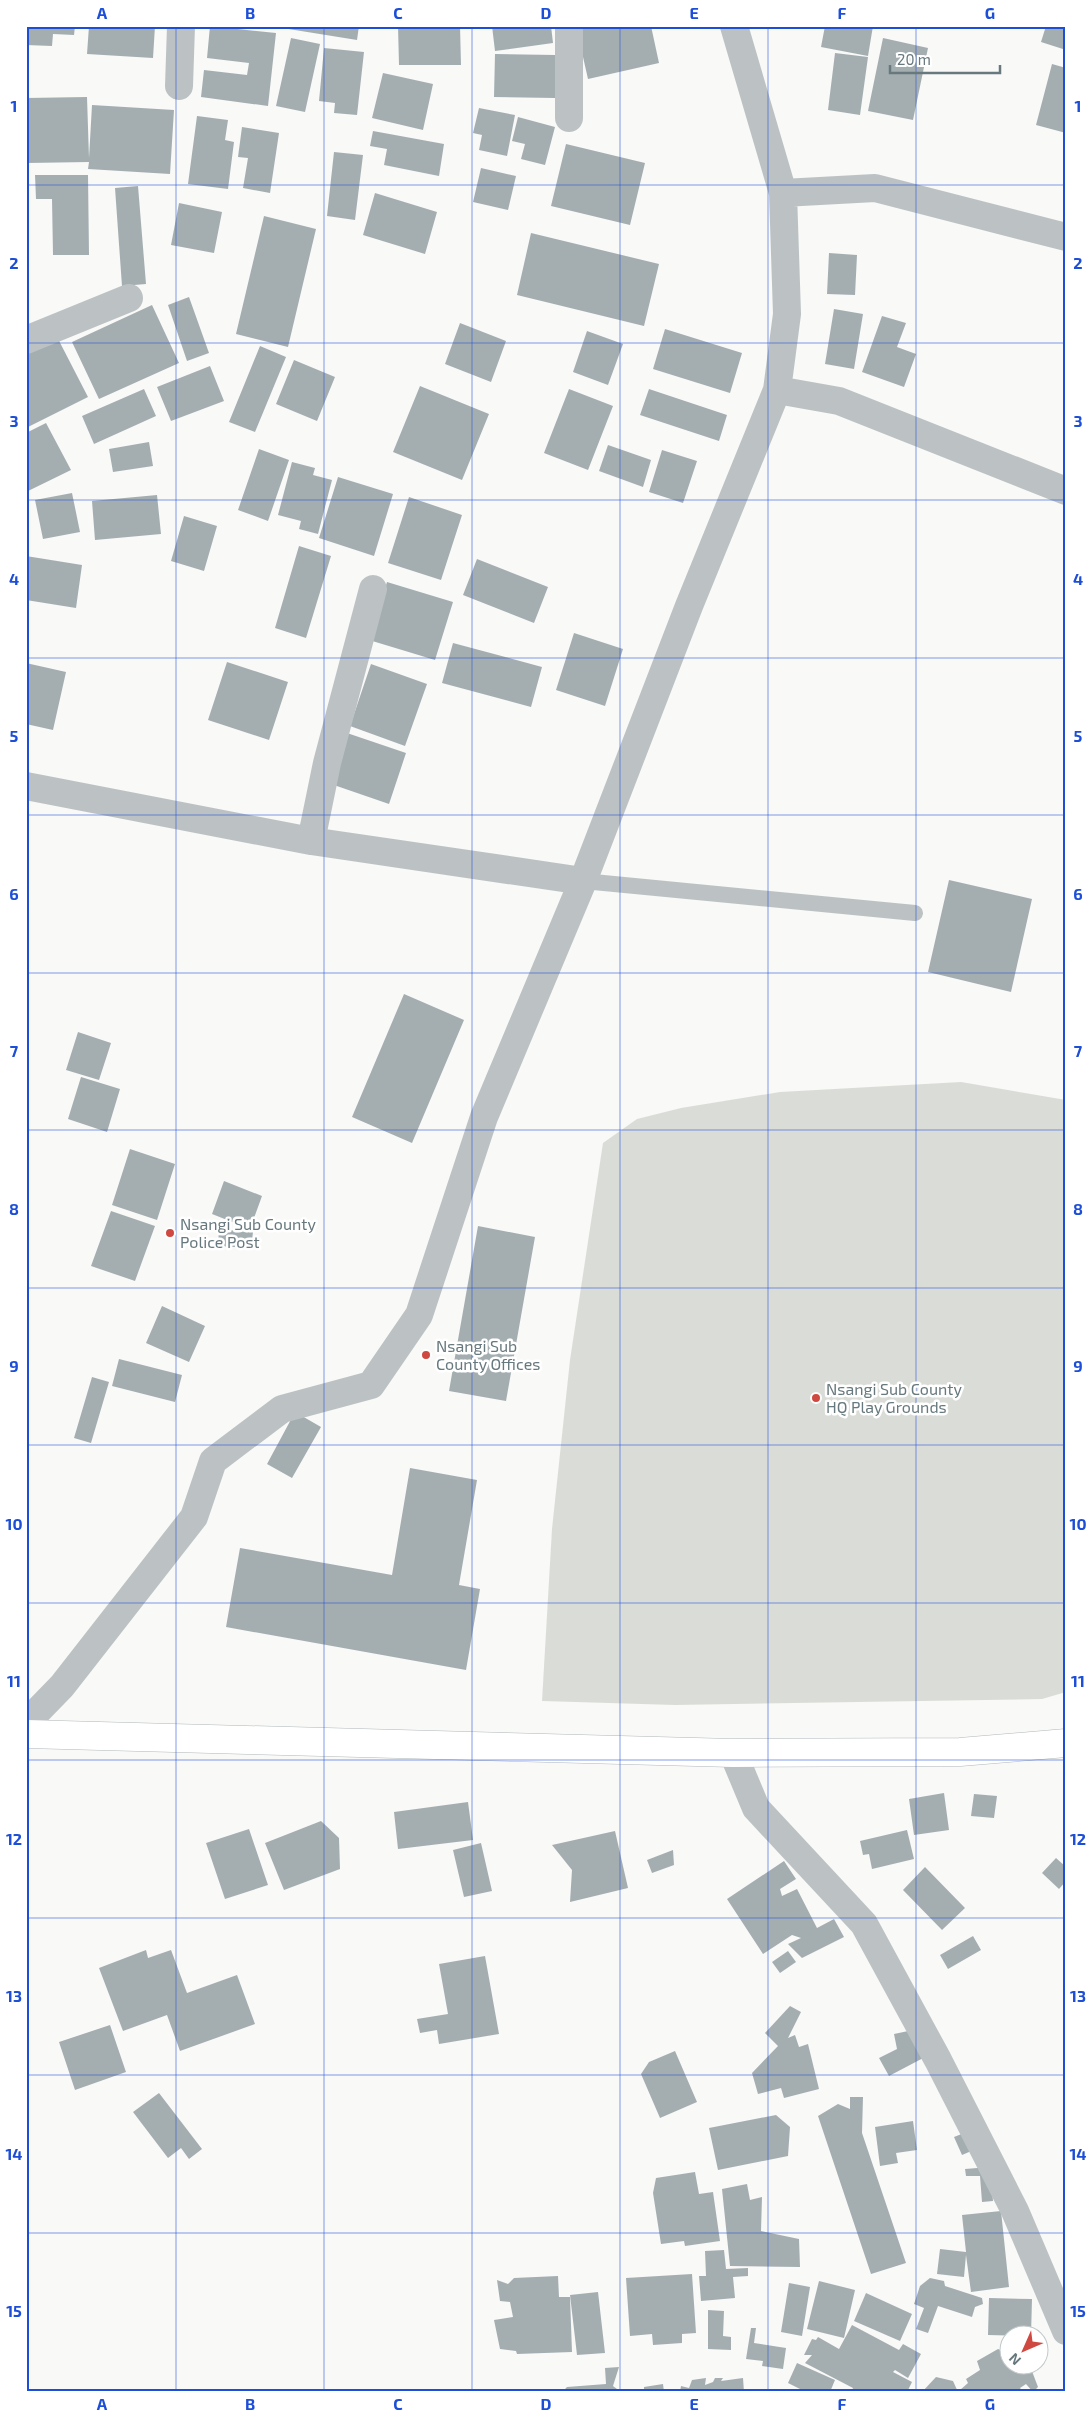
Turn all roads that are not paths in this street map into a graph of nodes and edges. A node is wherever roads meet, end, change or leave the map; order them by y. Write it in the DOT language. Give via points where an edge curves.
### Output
graph roads {
  1 [pos="182,26"];
  2 [pos="569,26"];
  3 [pos="734,26"];
  4 [pos="179,86"];
  5 [pos="569,118"];
  6 [pos="783,193"];
  7 [pos="1066,237"];
  8 [pos="129,298"];
  9 [pos="26,340"];
  10 [pos="777,390"];
  11 [pos="1066,491"];
  12 [pos="373,589"];
  13 [pos="26,786"];
  14 [pos="311,841"];
  15 [pos="583,881"];
  16 [pos="914,913"];
  17 [pos="26,1723"];
  18 [pos="26,1734"];
  19 [pos="1066,1743"];
  20 [pos="733,1754"];
  21 [pos="1066,2331"];
  1 -- 4 [label="street"];
  2 -- 5 [label="street"];
  3 -- 6 [label="street"];
  6 -- 7 [label="street" via="875,188"];
  6 -- 10 [label="street" via="787,314"];
  8 -- 9 [label="street"];
  10 -- 11 [label="street" via="838,401"];
  10 -- 15 [label="street"];
  12 -- 14 [label="street" via="327,763"];
  13 -- 14 [label="street"];
  14 -- 15 [label="street"];
  15 -- 16 [label="lane"];
  15 -- 17 [label="street" via="484,1117 419,1315 371,1385 282,1409 213,1460 194,1517 62,1686"];
  18 -- 20 [label="street"];
  19 -- 20 [label="street" via="960,1752"];
  20 -- 21 [label="street" via="756,1808 864,1924 1015,2210"];
}
